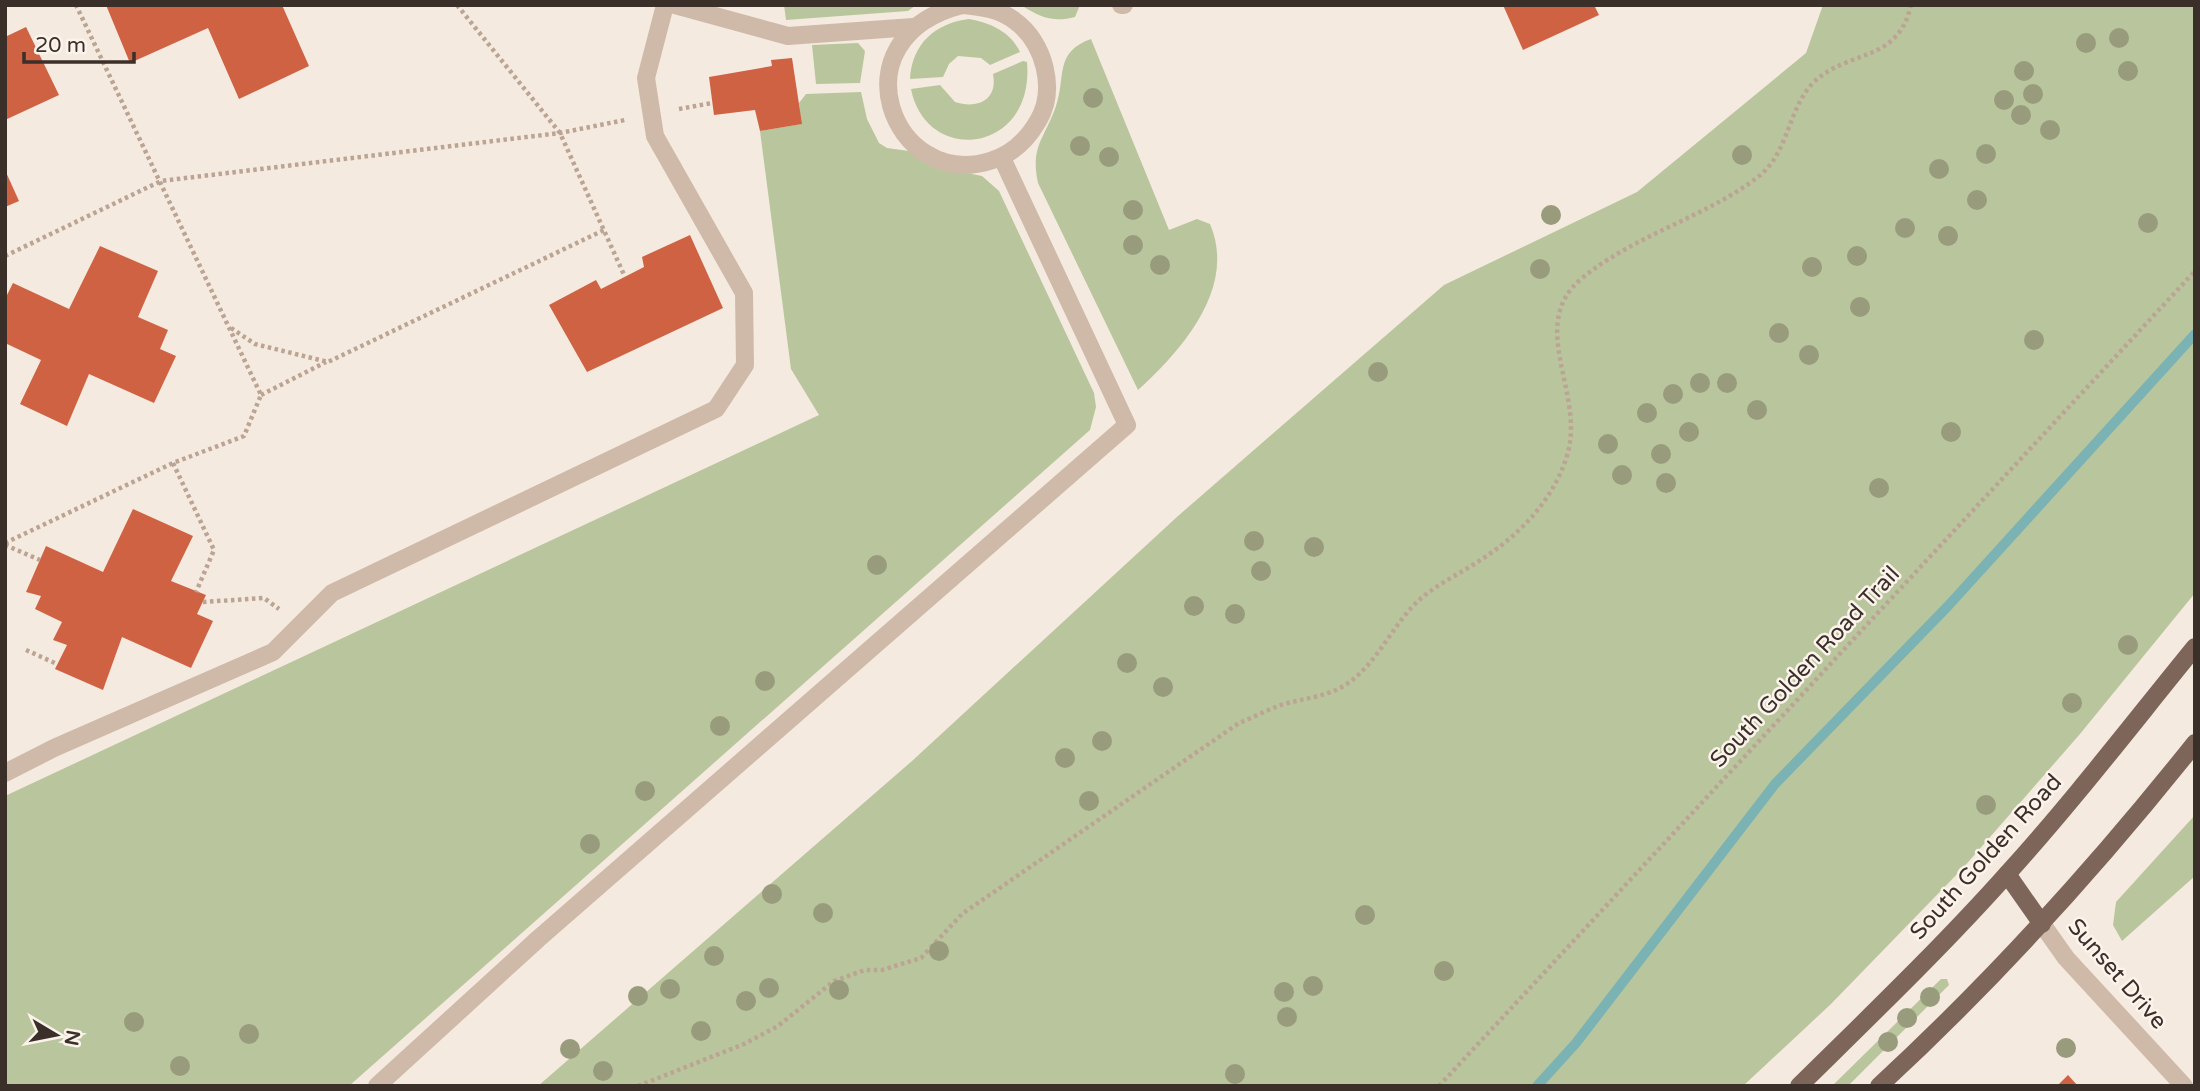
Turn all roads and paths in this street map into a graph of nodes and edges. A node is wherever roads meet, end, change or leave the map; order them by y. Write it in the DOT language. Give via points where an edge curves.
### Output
graph roads {
  1 [pos="76,5"];
  2 [pos="457,5"];
  3 [pos="665,5"];
  4 [pos="675,5"];
  5 [pos="963,5"];
  6 [pos="1911,5"];
  7 [pos="913,27"];
  8 [pos="712,103"];
  9 [pos="652,114"];
  10 [pos="560,133"];
  11 [pos="1002,158"];
  12 [pos="161,181"];
  13 [pos="604,230"];
  14 [pos="5,257"];
  15 [pos="2195,271"];
  16 [pos="625,277"];
  17 [pos="230,328"];
  18 [pos="328,362"];
  19 [pos="261,394"];
  20 [pos="173,463"];
  21 [pos="5,544"];
  22 [pos="40,560"];
  23 [pos="196,592"];
  24 [pos="203,602"];
  25 [pos="300,626"];
  26 [pos="2195,646"];
  27 [pos="26,650"];
  28 [pos="57,664"];
  29 [pos="2195,743"];
  30 [pos="5,773"];
  31 [pos="2007,874"];
  32 [pos="2042,924"];
  33 [pos="377,1086"];
  34 [pos="638,1086"];
  35 [pos="1440,1086"];
  36 [pos="1799,1086"];
  37 [pos="1879,1086"];
  38 [pos="2184,1086"];
  1 -- 12 [label="path"];
  2 -- 10 [label="path"];
  3 -- 9 [label="street" via="646,78"];
  4 -- 7 [label="street" via="788,36"];
  5 -- 7 [label="street" via="936,12"];
  5 -- 11 [label="street" via="990,8 1015,20 1034,40 1045,65 1047,93 1040,119 1024,141"];
  6 -- 34 [label="path" via="1905,26 1891,43 1839,66 1803,95 1781,150 1759,176 1642,240 1581,279 1567,295 1556,335 1573,429 1553,489 1515,534 1416,604 1359,675 1340,688 1239,723 962,914 921,958 834,981 778,1026"];
  7 -- 11 [label="street" via="889,70 888,96 895,120 909,140 930,156 953,164 978,165"];
  8 -- 9 [label="path"];
  9 -- 10 [label="path"];
  9 -- 25 [label="street" via="655,136 744,293 745,365 716,409 332,593"];
  10 -- 12 [label="path"];
  10 -- 13 [label="path"];
  11 -- 33 [label="street" via="1127,425 538,939"];
  12 -- 14 [label="path"];
  12 -- 17 [label="path"];
  13 -- 16 [label="path"];
  13 -- 18 [label="path"];
  15 -- 35 [label="path, South Golden Road Trail"];
  17 -- 18 [label="path" via="255,344"];
  17 -- 19 [label="path"];
  18 -- 19 [label="path"];
  19 -- 20 [label="path" via="244,436"];
  20 -- 21 [label="path"];
  20 -- 23 [label="path" via="214,550"];
  21 -- 22 [label="path"];
  24 -- 25 [label="path" via="264,598"];
  25 -- 30 [label="street" via="273,652"];
  26 -- 31 [label="main road, South Golden Road"];
  27 -- 28 [label="path"];
  29 -- 32 [label="main road" via="2117,841"];
  31 -- 32 [label="main road"];
  31 -- 36 [label="main road, South Golden Road"];
  32 -- 37 [label="main road"];
  32 -- 38 [label="street, Sunset Drive" via="2066,958"];
}
